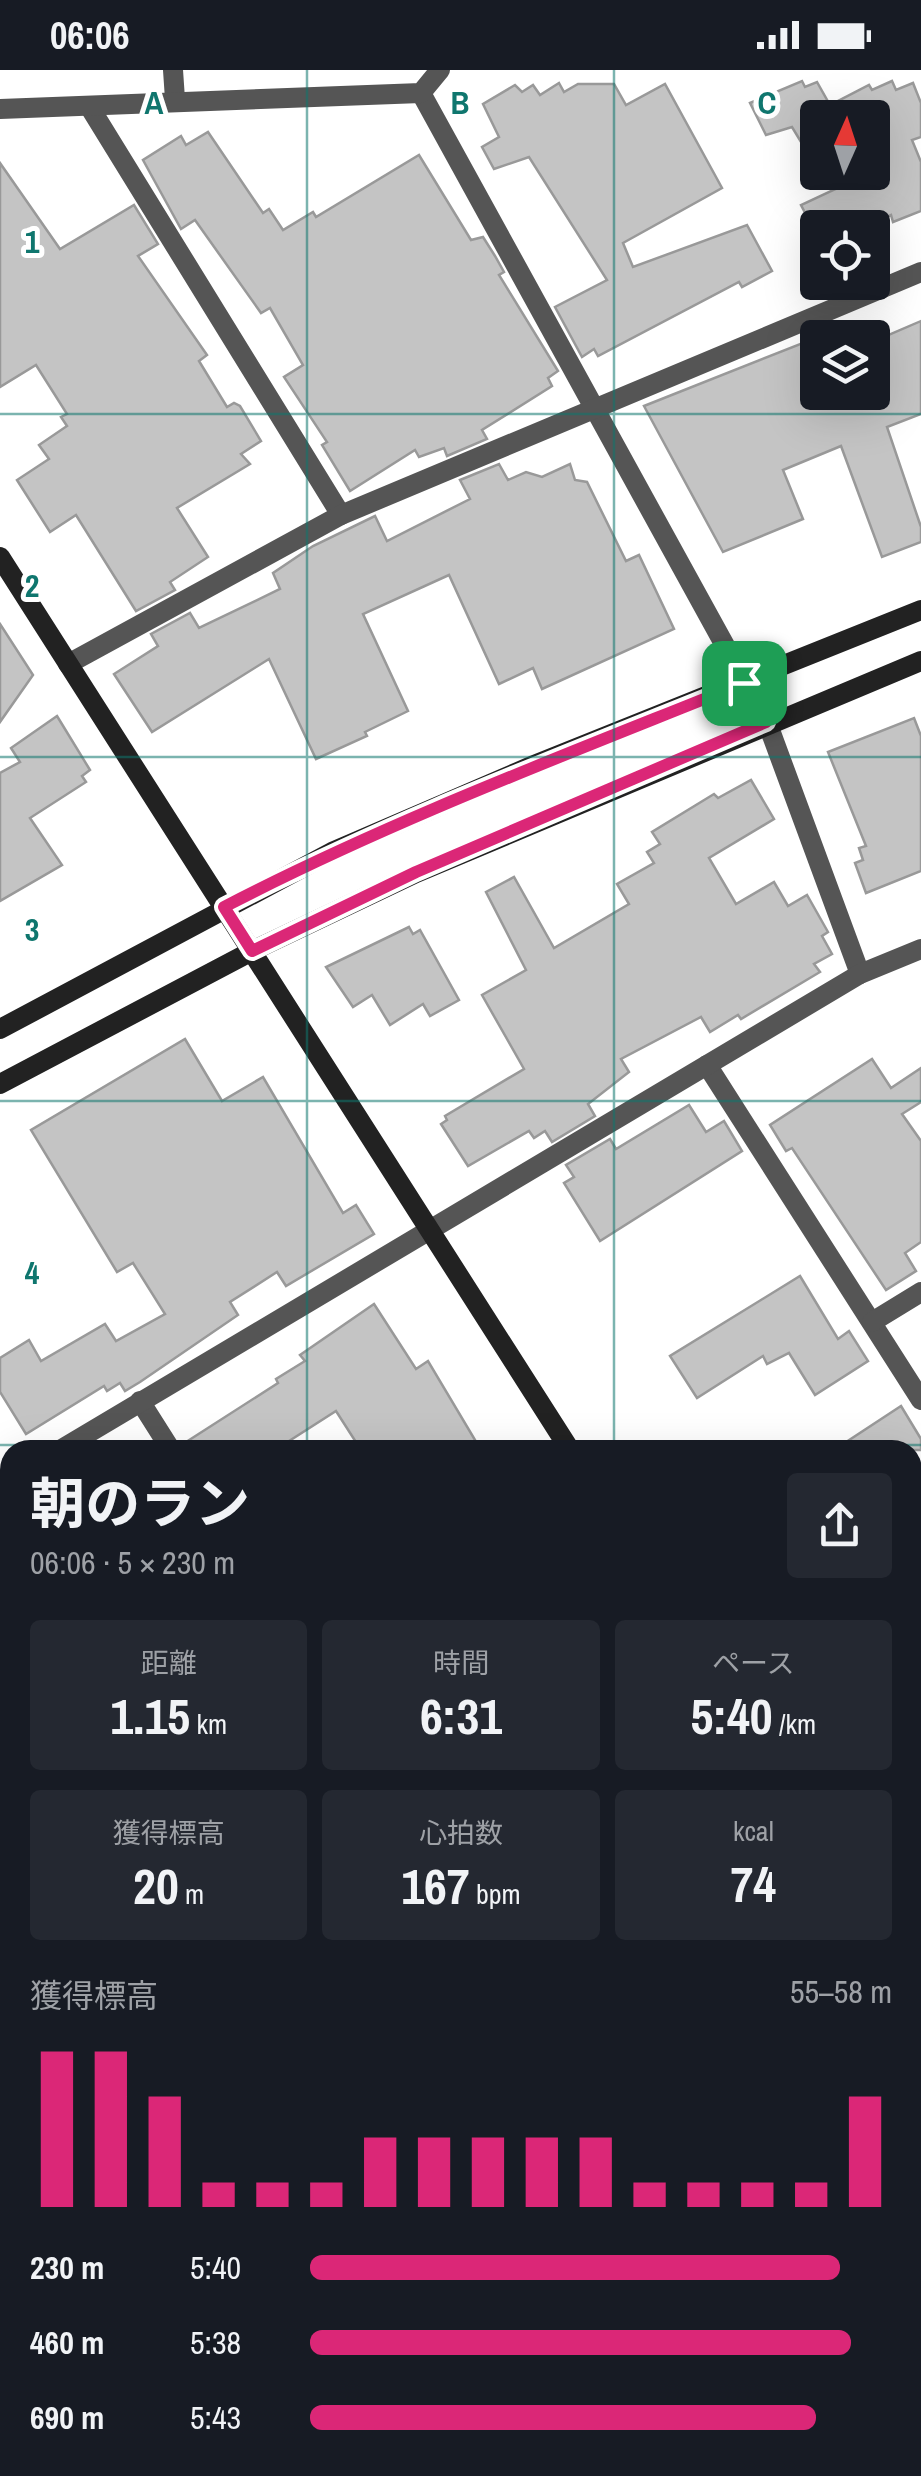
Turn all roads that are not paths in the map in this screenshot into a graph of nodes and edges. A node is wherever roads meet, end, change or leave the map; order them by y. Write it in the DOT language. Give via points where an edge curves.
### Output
graph roads {
  1 [pos="173,70"];
  2 [pos="440,70"];
  3 [pos="421,93"];
  4 [pos="175,99"];
  5 [pos="90,106"];
  6 [pos="0,109"];
  7 [pos="921,272"];
  8 [pos="596,408"];
  9 [pos="341,515"];
  10 [pos="0,557"];
  11 [pos="921,610"];
  12 [pos="921,661"];
  13 [pos="68,664"];
  14 [pos="744,683"];
  15 [pos="766,722"];
  16 [pos="224,907"];
  17 [pos="921,949"];
  18 [pos="252,951"];
  19 [pos="860,974"];
  20 [pos="0,1028"];
  21 [pos="708,1065"];
  22 [pos="0,1084"];
  23 [pos="429,1228"];
  24 [pos="921,1292"];
  25 [pos="872,1322"];
  26 [pos="921,1400"];
  27 [pos="140,1402"];
  28 [pos="77,1440"];
  29 [pos="165,1440"];
  30 [pos="564,1440"];
  1 -- 4 [label="street"];
  2 -- 3 [label="street"];
  3 -- 4 [label="street"];
  3 -- 8 [label="street"];
  4 -- 5 [label="street"];
  5 -- 6 [label="street"];
  5 -- 9 [label="street"];
  7 -- 8 [label="street"];
  8 -- 9 [label="street"];
  8 -- 14 [label="street"];
  9 -- 13 [label="street"];
  10 -- 13 [label="street"];
  11 -- 14 [label="street"];
  12 -- 15 [label="street"];
  13 -- 16 [label="street"];
  14 -- 15 [label="street"];
  14 -- 16 [label="street" via="368,836"];
  15 -- 18 [label="street" via="416,872"];
  15 -- 19 [label="street"];
  16 -- 18 [label="street"];
  16 -- 20 [label="street"];
  17 -- 19 [label="street"];
  18 -- 22 [label="street"];
  18 -- 23 [label="street"];
  19 -- 21 [label="street"];
  21 -- 23 [label="street"];
  21 -- 25 [label="street"];
  23 -- 27 [label="street"];
  23 -- 30 [label="street"];
  24 -- 25 [label="street"];
  25 -- 26 [label="street"];
  27 -- 28 [label="street"];
  27 -- 29 [label="street"];
}
